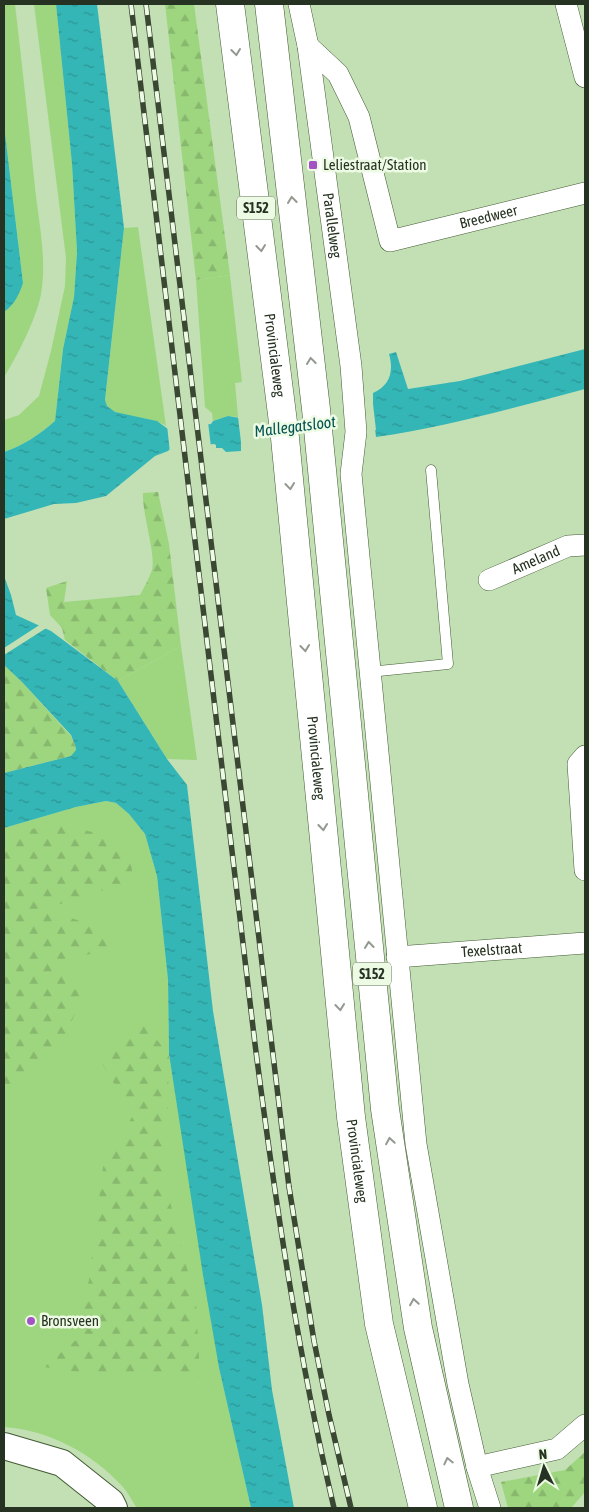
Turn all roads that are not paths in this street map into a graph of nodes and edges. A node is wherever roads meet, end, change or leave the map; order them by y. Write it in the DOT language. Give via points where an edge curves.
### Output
graph roads {
  1 [pos="230,4"];
  2 [pos="269,4"];
  3 [pos="299,4"];
  4 [pos="566,4"];
  5 [pos="308,46"];
  6 [pos="585,76"];
  7 [pos="585,193"];
  8 [pos="431,470"];
  9 [pos="585,545"];
  10 [pos="490,580"];
  11 [pos="369,672"];
  12 [pos="585,756"];
  13 [pos="585,870"];
  14 [pos="585,943"];
  15 [pos="397,957"];
  16 [pos="585,1425"];
  17 [pos="4,1446"];
  18 [pos="477,1467"];
  19 [pos="114,1508"];
  20 [pos="423,1508"];
  21 [pos="460,1508"];
  22 [pos="490,1508"];
  1 -- 20 [label="main road, Provincialeweg / S152, one-way" via="284,425 351,1117 380,1324"];
  21 -- 2 [label="main road, S152, one-way" via="418,1328 385,1109 317,422"];
  3 -- 5 [label="street, Parallelweg"];
  4 -- 6 [label="street"];
  5 -- 7 [label="street, Breedweer" via="338,74 359,117 390,241"];
  5 -- 11 [label="street, Parallelweg" via="354,406 356,432 351,474"];
  8 -- 11 [label="lane" via="448,664"];
  9 -- 10 [label="street, Ameland" via="568,546"];
  11 -- 15 [label="street"];
  12 -- 13 [label="street" via="578,764"];
  14 -- 15 [label="street, Texelstraat"];
  15 -- 18 [label="street" via="416,1144 458,1384"];
  16 -- 18 [label="street" via="557,1449"];
  17 -- 19 [label="street" via="62,1463 111,1502"];
  18 -- 22 [label="street"];
}
